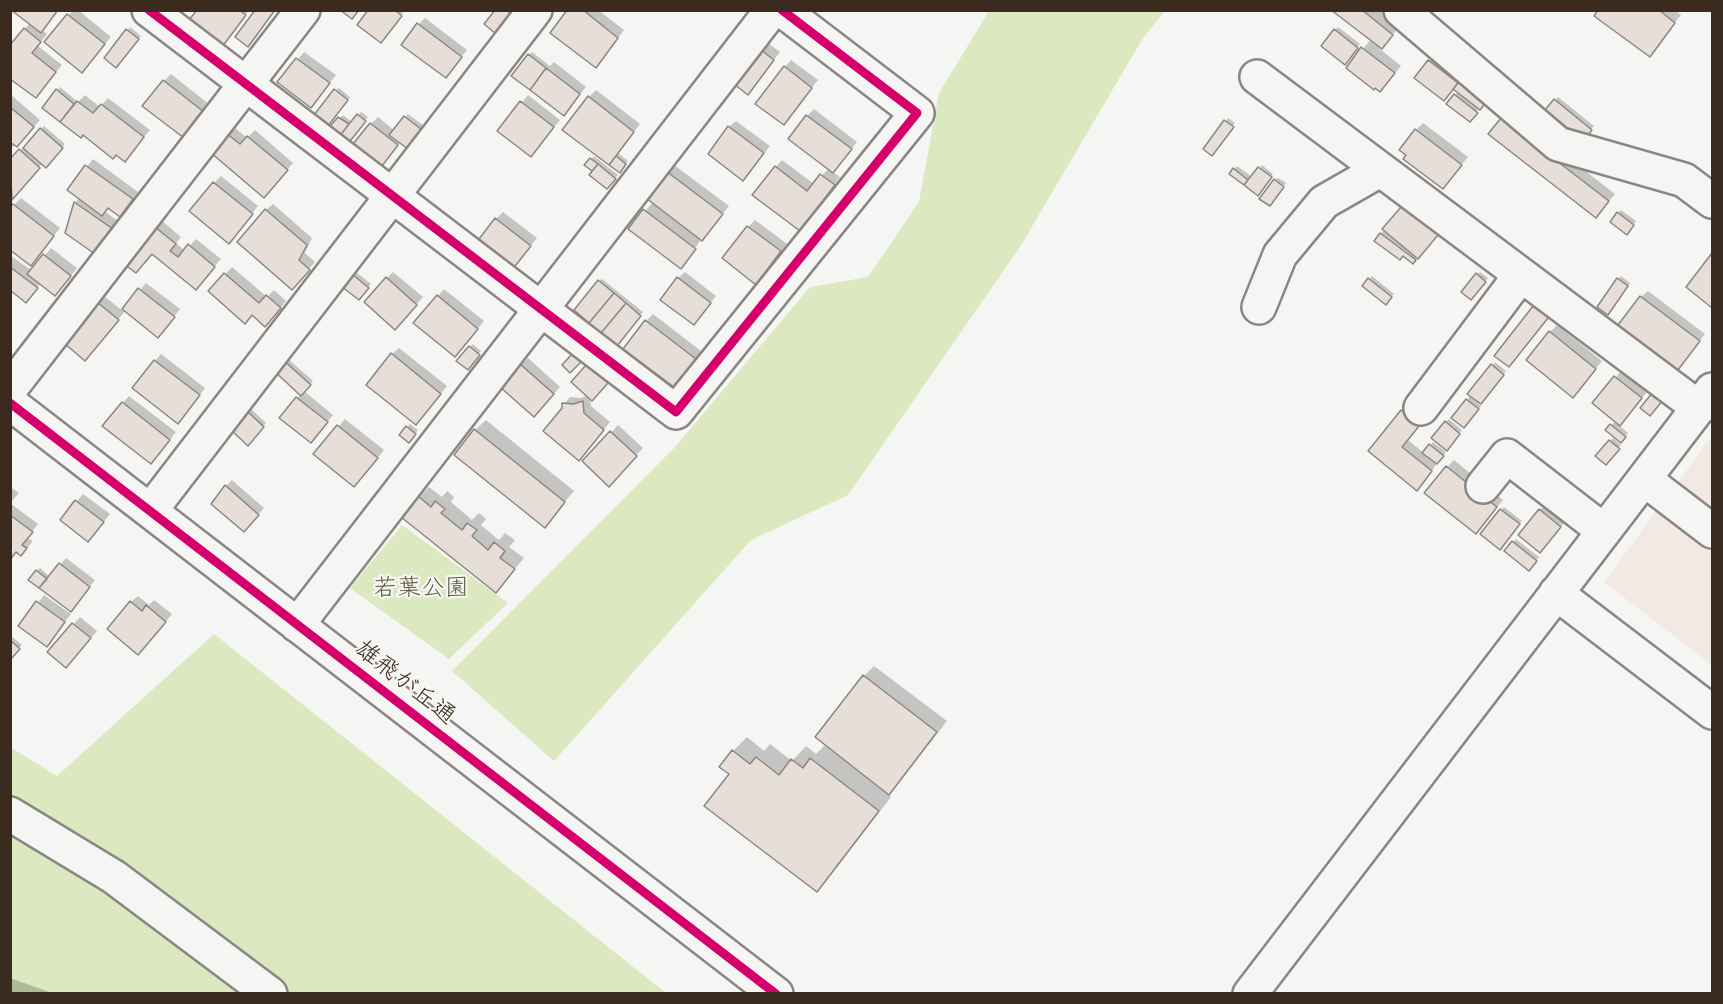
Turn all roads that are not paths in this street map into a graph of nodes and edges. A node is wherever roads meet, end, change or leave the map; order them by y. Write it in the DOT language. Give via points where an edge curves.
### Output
graph roads {
  1 [pos="149,10"];
  2 [pos="303,10"];
  3 [pos="535,10"];
  4 [pos="772,10"];
  5 [pos="782,10"];
  6 [pos="1401,10"];
  7 [pos="1257,77"];
  8 [pos="246,85"];
  9 [pos="1380,170"];
  10 [pos="392,196"];
  11 [pos="1713,201"];
  12 [pos="1520,276"];
  13 [pos="1259,307"];
  14 [pos="541,309"];
  15 [pos="10,389"];
  16 [pos="1706,399"];
  17 [pos="10,403"];
  18 [pos="1421,408"];
  19 [pos="1644,479"];
  20 [pos="1483,486"];
  21 [pos="150,511"];
  22 [pos="1604,531"];
  23 [pos="1713,531"];
  24 [pos="1556,593"];
  25 [pos="297,625"];
  26 [pos="1713,712"];
  27 [pos="10,814"];
  28 [pos="270,993"];
  29 [pos="776,993"];
  30 [pos="1250,993"];
  1 -- 8 [label="street"];
  2 -- 8 [label="street"];
  3 -- 10 [label="street"];
  4 -- 14 [label="street"];
  5 -- 14 [label="street" via="917,113 684,403 676,412"];
  6 -- 11 [label="street" via="1558,144 1684,180"];
  7 -- 9 [label="street"];
  8 -- 10 [label="street"];
  8 -- 15 [label="street"];
  9 -- 12 [label="street"];
  9 -- 13 [label="street" via="1324,202 1280,255"];
  10 -- 14 [label="street"];
  10 -- 21 [label="street"];
  12 -- 16 [label="street"];
  12 -- 18 [label="street"];
  14 -- 25 [label="street"];
  16 -- 19 [label="street"];
  17 -- 21 [label="street, 雄飛が丘通"];
  19 -- 22 [label="street"];
  19 -- 23 [label="street"];
  20 -- 22 [label="street" via="1507,456"];
  21 -- 25 [label="street, 雄飛が丘通"];
  22 -- 24 [label="street"];
  24 -- 26 [label="street"];
  24 -- 30 [label="street"];
  25 -- 29 [label="street, 雄飛が丘通"];
  27 -- 28 [label="street" via="114,877"];
}
